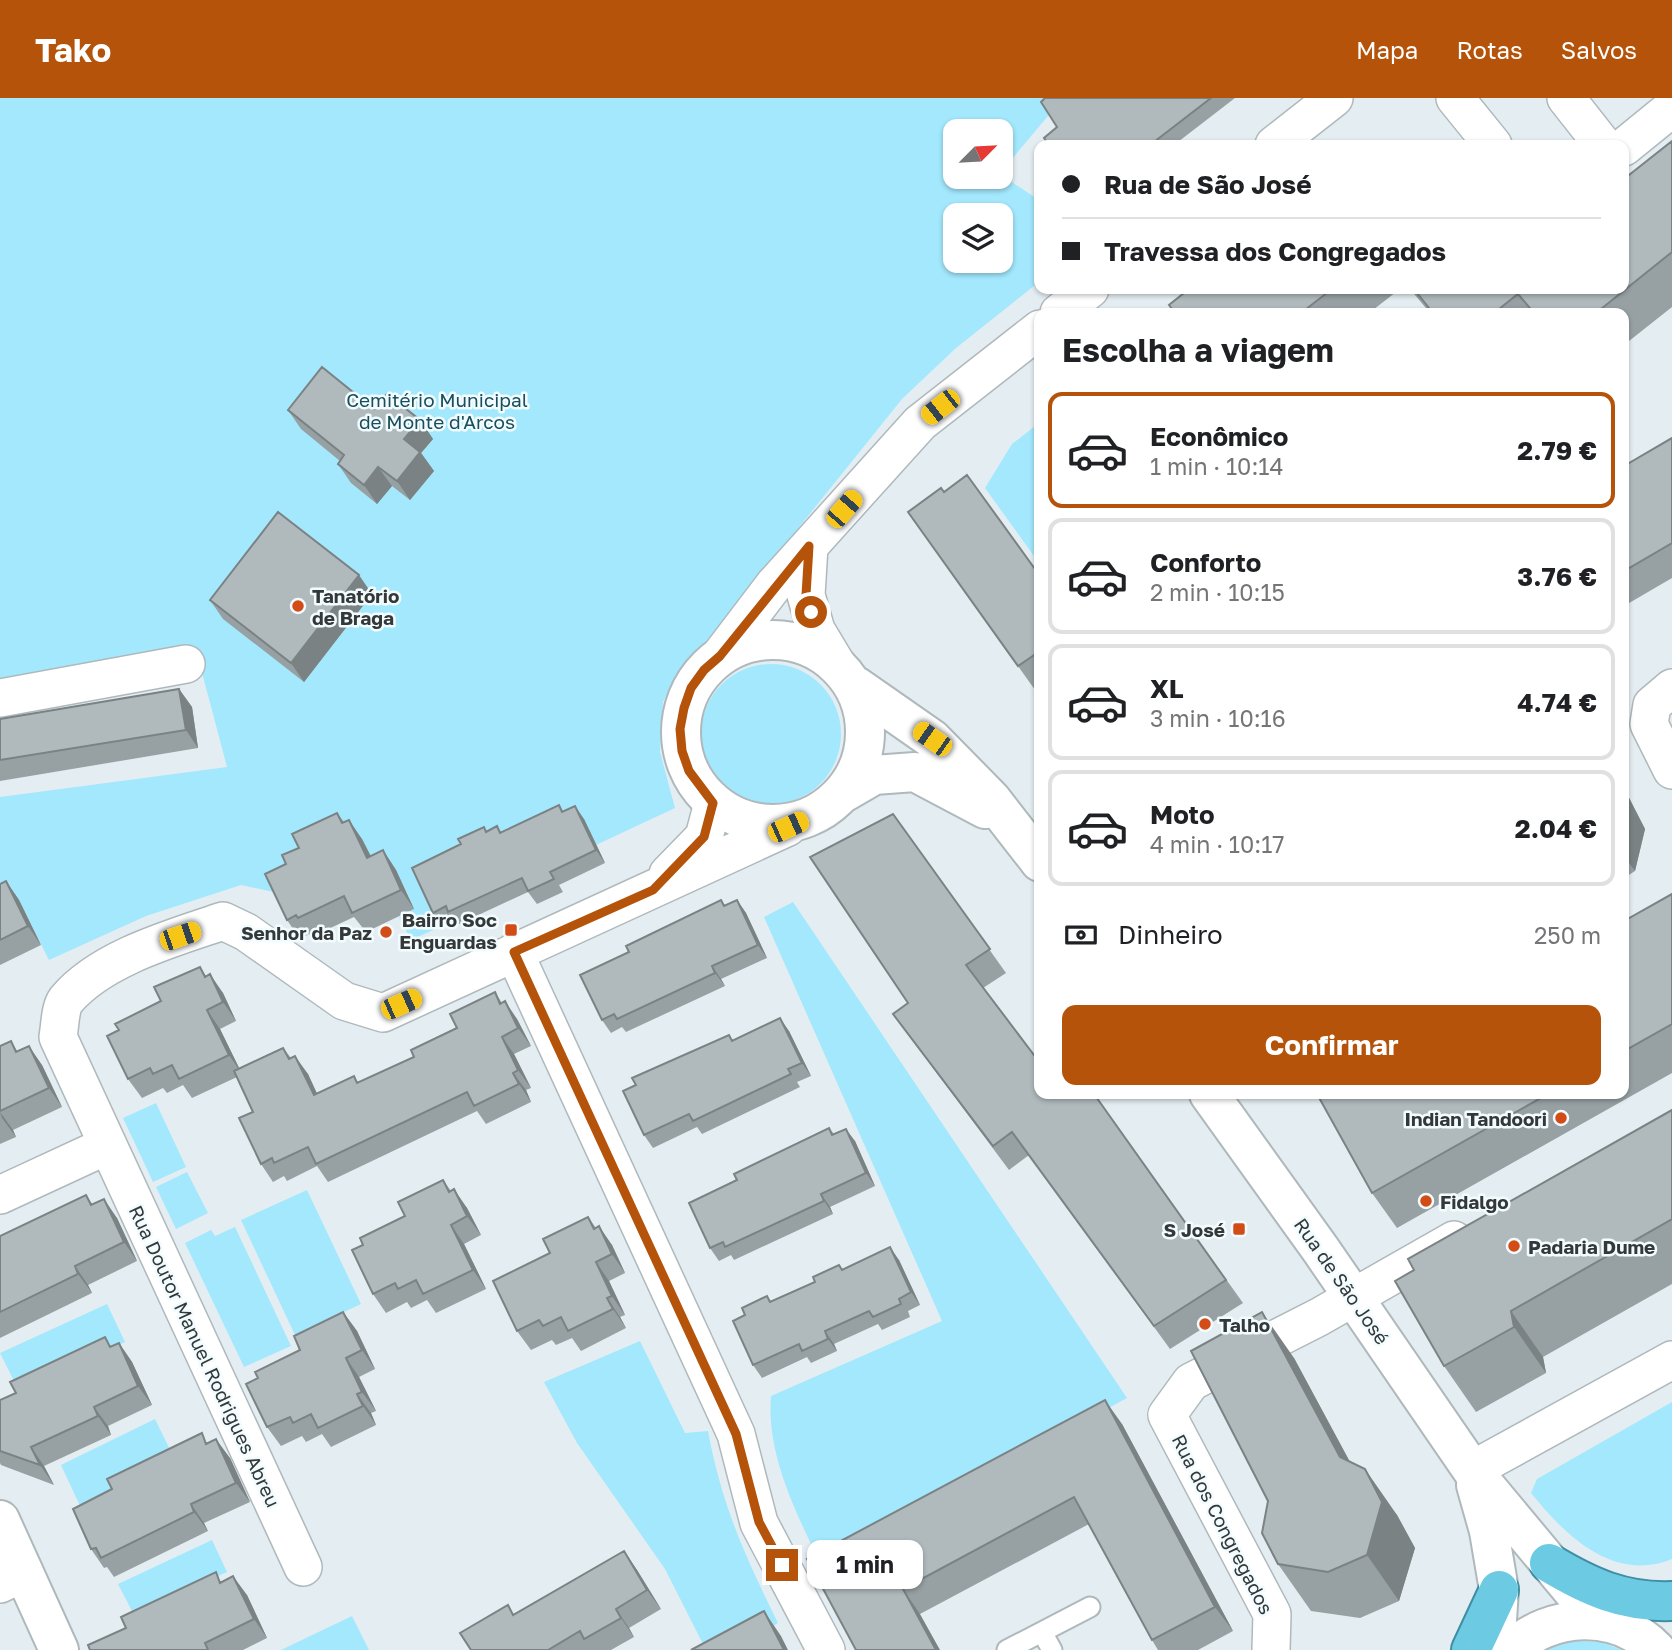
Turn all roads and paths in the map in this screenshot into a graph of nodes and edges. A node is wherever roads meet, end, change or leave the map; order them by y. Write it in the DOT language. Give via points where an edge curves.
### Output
graph roads {
  1 [pos="1334,98"];
  2 [pos="1455,98"];
  3 [pos="1566,98"];
  4 [pos="1672,108"];
  5 [pos="1280,140"];
  6 [pos="1489,140"];
  7 [pos="1599,140"];
  8 [pos="1629,143"];
  9 [pos="1084,294"];
  10 [pos="1065,308"];
  11 [pos="1034,334"];
  12 [pos="809,546"];
  13 [pos="720,656"];
  14 [pos="186,664"];
  15 [pos="846,676"];
  16 [pos="1672,688"];
  17 [pos="0,698"];
  18 [pos="1672,770"];
  19 [pos="843,793"];
  20 [pos="713,803"];
  21 [pos="1013,825"];
  22 [pos="788,827"];
  23 [pos="1034,854"];
  24 [pos="653,890"];
  25 [pos="514,952"];
  26 [pos="1213,1099"];
  27 [pos="108,1145"];
  28 [pos="0,1195"];
  29 [pos="1489,1220"];
  30 [pos="1354,1297"];
  31 [pos="1672,1360"];
  32 [pos="1472,1470"];
  33 [pos="0,1520"];
  34 [pos="1549,1563"];
  35 [pos="303,1567"];
  36 [pos="12,1578"];
  37 [pos="1499,1590"];
  38 [pos="1672,1601"];
  39 [pos="1090,1607"];
  40 [pos="1607,1623"];
  41 [pos="1042,1632"];
  42 [pos="60,1650"];
  43 [pos="826,1650"];
  44 [pos="1007,1650"];
  45 [pos="1052,1650"];
  46 [pos="1271,1650"];
  47 [pos="1471,1650"];
  48 [pos="1495,1650"];
  49 [pos="1511,1650"];
  50 [pos="1656,1650"];
  1 -- 5 [label="street"];
  2 -- 6 [label="street"];
  3 -- 7 [label="street"];
  4 -- 8 [label="street"];
  9 -- 10 [label="street"];
  11 -- 12 [label="street" via="919,423"];
  12 -- 13 [label="street"];
  12 -- 15 [label="street" via="806,595 816,630"];
  13 -- 15 [label="street" via="742,644 792,641 817,650"];
  13 -- 20 [label="street" via="691,688 680,729 689,771"];
  14 -- 17 [label="street"];
  15 -- 19 [label="street" via="864,711 864,744 855,774"];
  15 -- 21 [label="street" via="932,739"];
  16 -- 18 [label="street" via="1652,705 1649,724"];
  19 -- 21 [label="street" via="874,775 915,772"];
  19 -- 22 [label="street" via="826,808"];
  20 -- 22 [label="street" via="733,816"];
  20 -- 24 [label="street, Rua Doutor Manuel Rodrigues Abreu" via="704,837"];
  21 -- 23 [label="street"];
  22 -- 24 [label="street, Rua Doutor Manuel Rodrigues Abreu"];
  24 -- 25 [label="street, Rua Doutor Manuel Rodrigues Abreu"];
  25 -- 27 [label="street, Rua Doutor Manuel Rodrigues Abreu" via="383,1013 344,1001 246,932 223,921 158,943 97,973 64,1002 58,1037"];
  25 -- 43 [label="street" via="736,1434 759,1522"];
  26 -- 30 [label="street, Rua de São José"];
  27 -- 28 [label="street"];
  27 -- 35 [label="street, Rua Doutor Manuel Rodrigues Abreu"];
  29 -- 30 [label="street, Rua dos Congregados"];
  30 -- 32 [label="street, Rua de São José"];
  30 -- 46 [label="street, Rua dos Congregados" via="1191,1382 1167,1415 1272,1614"];
  31 -- 32 [label="street"];
  32 -- 34 [label="street, Rua de São José"];
  32 -- 37 [label="street, Rua de São José"];
  33 -- 36 [label="street"];
  34 -- 38 [label="highway" via="1606,1594 1644,1602"];
  34 -- 40 [label="street, Rua de São José"];
  36 -- 42 [label="street"];
  37 -- 47 [label="highway"];
  37 -- 48 [label="street, Rua de São José"];
  38 -- 40 [label="highway"];
  39 -- 41 [label="lane"];
  40 -- 49 [label="street" via="1557,1623"];
  40 -- 50 [label="street" via="1647,1640"];
  41 -- 44 [label="lane"];
  41 -- 45 [label="lane"];
}
